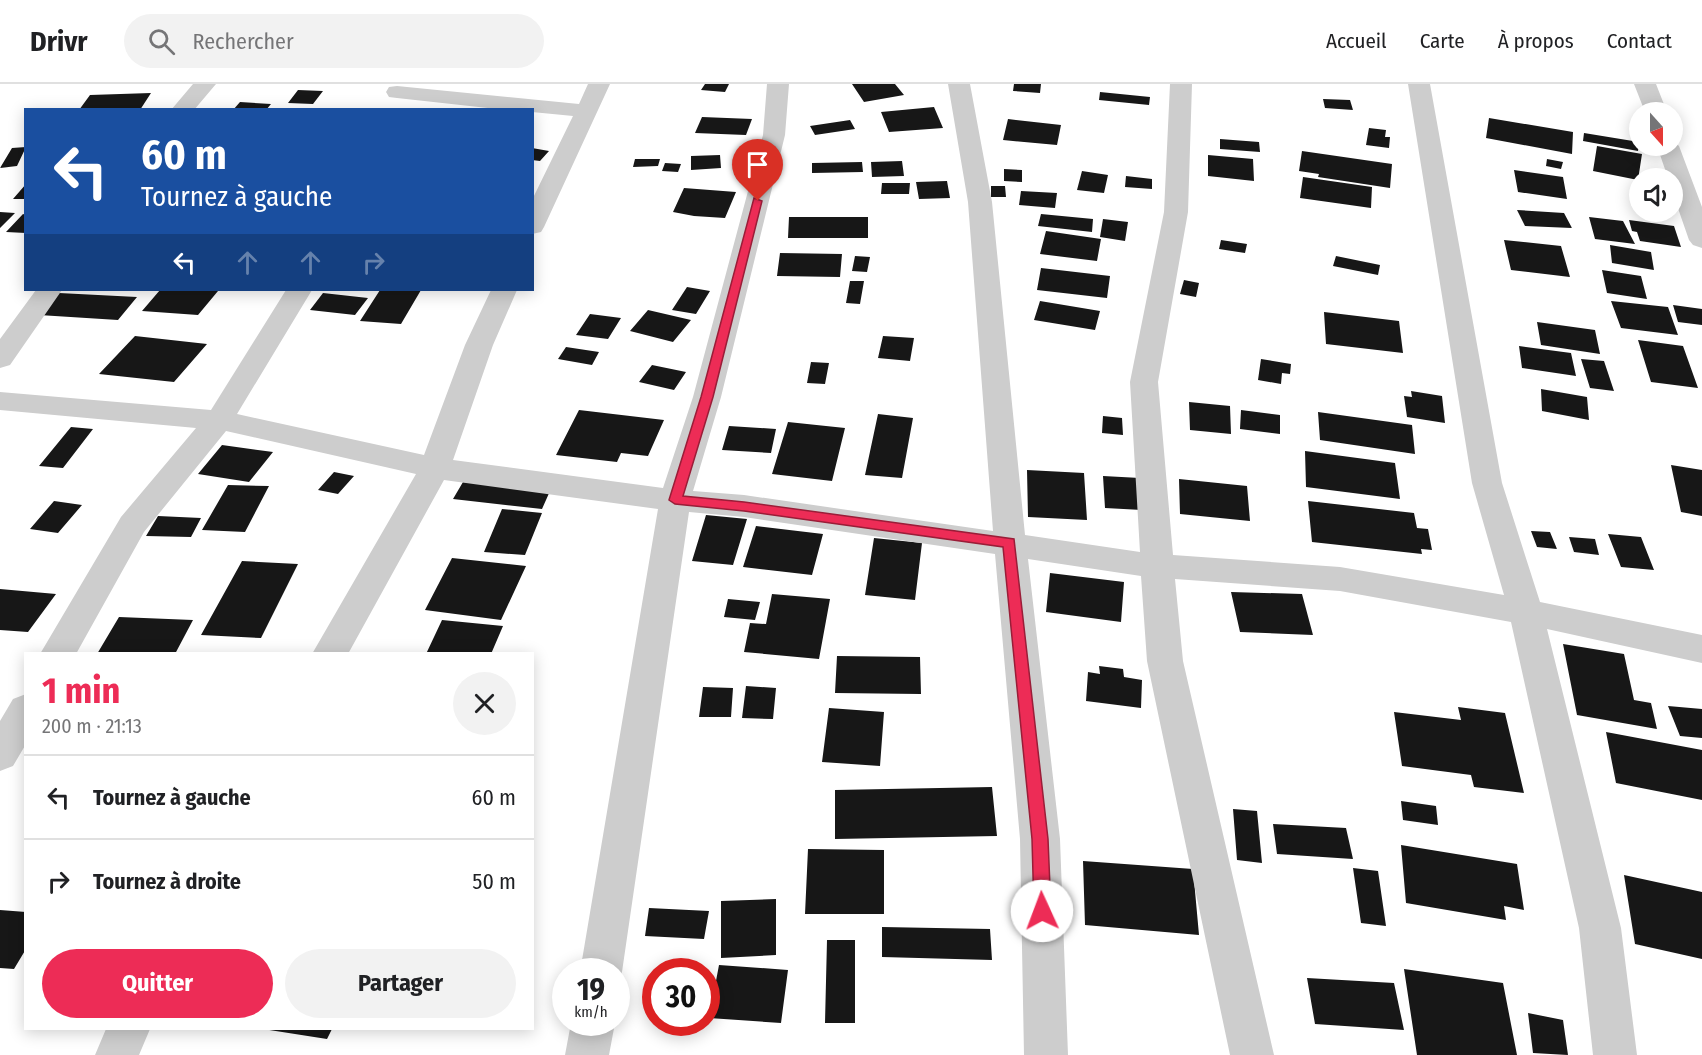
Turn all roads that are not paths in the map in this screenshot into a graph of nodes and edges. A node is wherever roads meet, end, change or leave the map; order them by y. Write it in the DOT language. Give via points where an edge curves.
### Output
graph roads {
  1 [pos="205,84"];
  2 [pos="599,84"];
  3 [pos="778,84"];
  4 [pos="959,84"];
  5 [pos="1181,84"];
  6 [pos="1419,84"];
  7 [pos="1646,84"];
  8 [pos="395,95"];
  9 [pos="1652,102"];
  10 [pos="184,108"];
  11 [pos="585,111"];
  12 [pos="1672,156"];
  13 [pos="534,223"];
  14 [pos="1702,240"];
  15 [pos="48,291"];
  16 [pos="298,291"];
  17 [pos="504,291"];
  18 [pos="0,359"];
  19 [pos="0,401"];
  20 [pos="219,420"];
  21 [pos="435,468"];
  22 [pos="675,500"];
  23 [pos="1010,543"];
  24 [pos="1157,566"];
  25 [pos="1526,612"];
  26 [pos="1702,649"];
  27 [pos="58,652"];
  28 [pos="331,652"];
  29 [pos="24,713"];
  30 [pos="0,755"];
  31 [pos="603,958"];
  32 [pos="128,1030"];
  33 [pos="591,1036"];
  34 [pos="117,1055"];
  35 [pos="587,1055"];
  36 [pos="1046,1055"];
  37 [pos="1252,1055"];
  38 [pos="1615,1055"];
  1 -- 10 [label="street"];
  2 -- 11 [label="street"];
  3 -- 22 [label="street" via="774,135 707,397"];
  4 -- 23 [label="street" via="980,202"];
  5 -- 24 [label="street" via="1176,212 1144,381"];
  6 -- 25 [label="street" via="1486,483"];
  7 -- 9 [label="street"];
  8 -- 11 [label="street"];
  11 -- 13 [label="street"];
  12 -- 14 [label="street"];
  15 -- 18 [label="street"];
  16 -- 20 [label="street"];
  17 -- 21 [label="street" via="479,345"];
  19 -- 20 [label="street"];
  20 -- 21 [label="street"];
  20 -- 27 [label="street" via="132,525"];
  21 -- 22 [label="street"];
  21 -- 28 [label="street"];
  22 -- 23 [label="street"];
  22 -- 31 [label="street"];
  23 -- 24 [label="street"];
  23 -- 36 [label="street" via="1040,839"];
  24 -- 25 [label="street" via="1340,579"];
  24 -- 37 [label="street" via="1165,661"];
  25 -- 26 [label="street"];
  25 -- 38 [label="street" via="1600,928"];
  29 -- 30 [label="street"];
  32 -- 34 [label="street"];
  33 -- 35 [label="street"];
}
